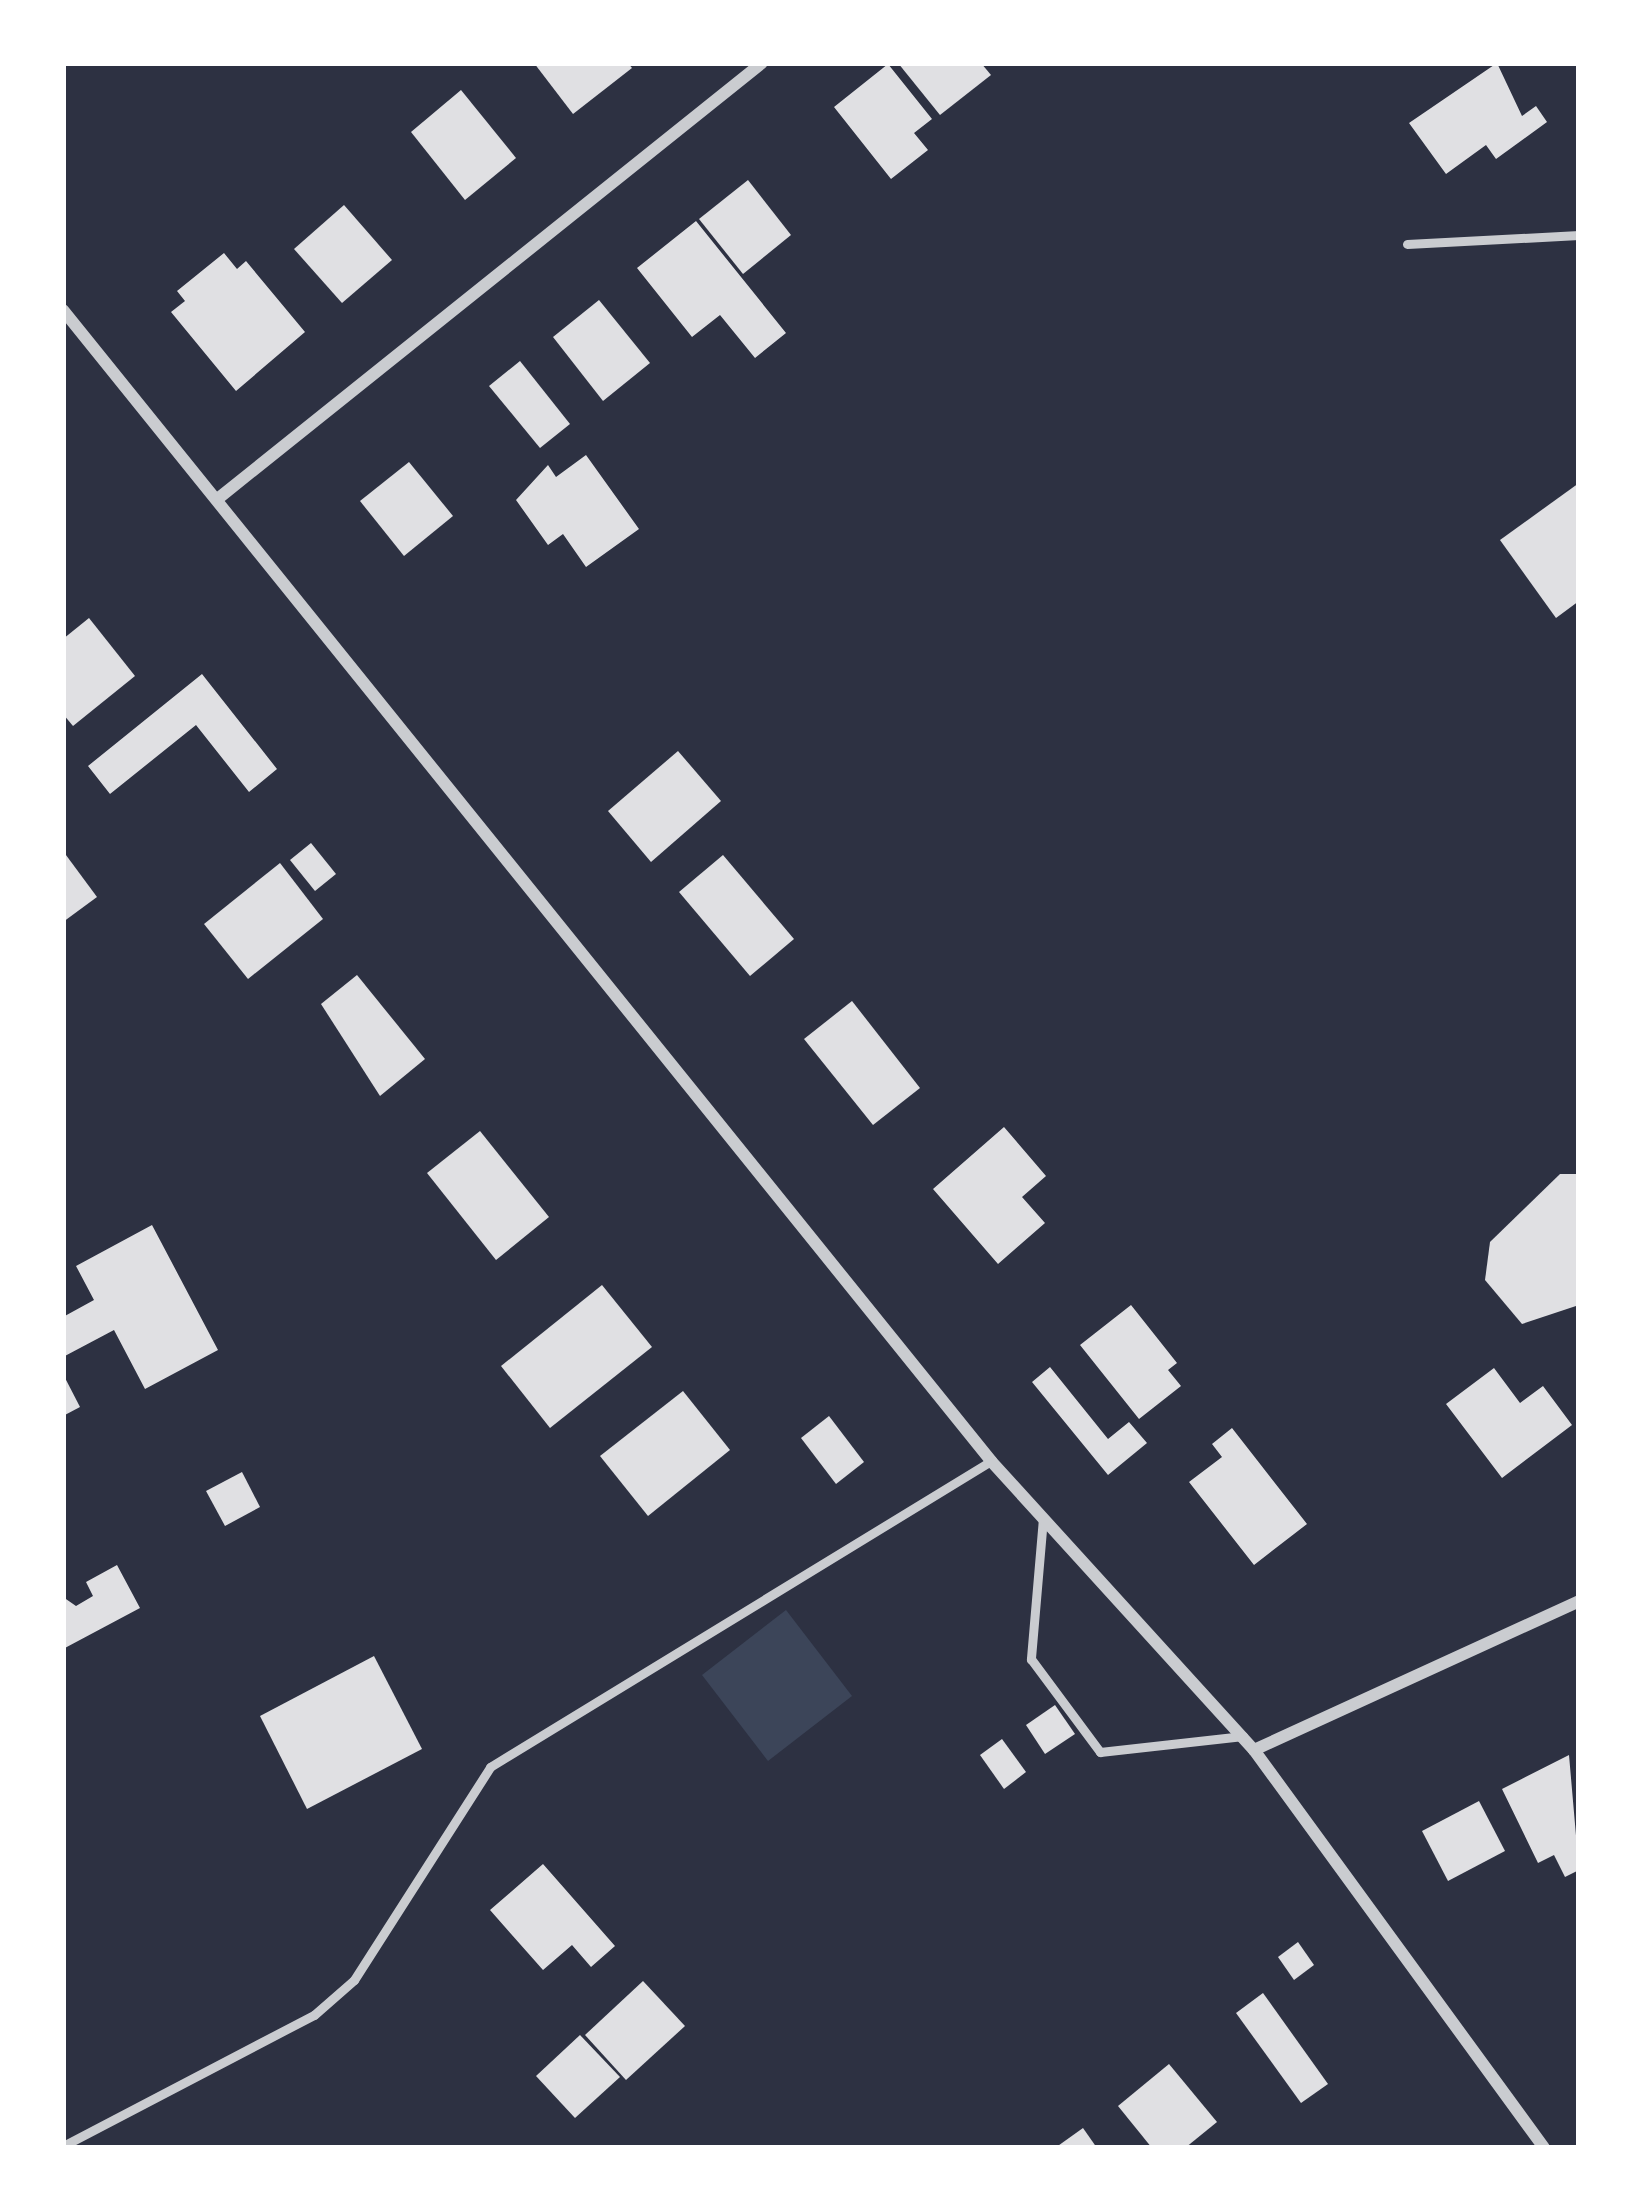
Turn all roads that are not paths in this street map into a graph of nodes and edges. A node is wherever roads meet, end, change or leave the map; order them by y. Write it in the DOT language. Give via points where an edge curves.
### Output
graph roads {
  1 [pos="762,63"];
  2 [pos="1579,235"];
  3 [pos="1407,244"];
  4 [pos="63,310"];
  5 [pos="220,497"];
  6 [pos="991,1460"];
  7 [pos="1043,1518"];
  8 [pos="1579,1601"];
  9 [pos="1243,1736"];
  10 [pos="1254,1750"];
  11 [pos="63,2146"];
  12 [pos="1544,2148"];
  1 -- 5 [label="street"];
  2 -- 3 [label="lane"];
  4 -- 5 [label="street"];
  5 -- 6 [label="street"];
  6 -- 7 [label="street"];
  6 -- 11 [label="lane" via="490,1767 383,1949 341,1991"];
  7 -- 9 [label="street"];
  7 -- 9 [label="lane" via="1031,1659 1100,1752"];
  8 -- 10 [label="street"];
  9 -- 10 [label="street"];
  10 -- 12 [label="street"];
}
